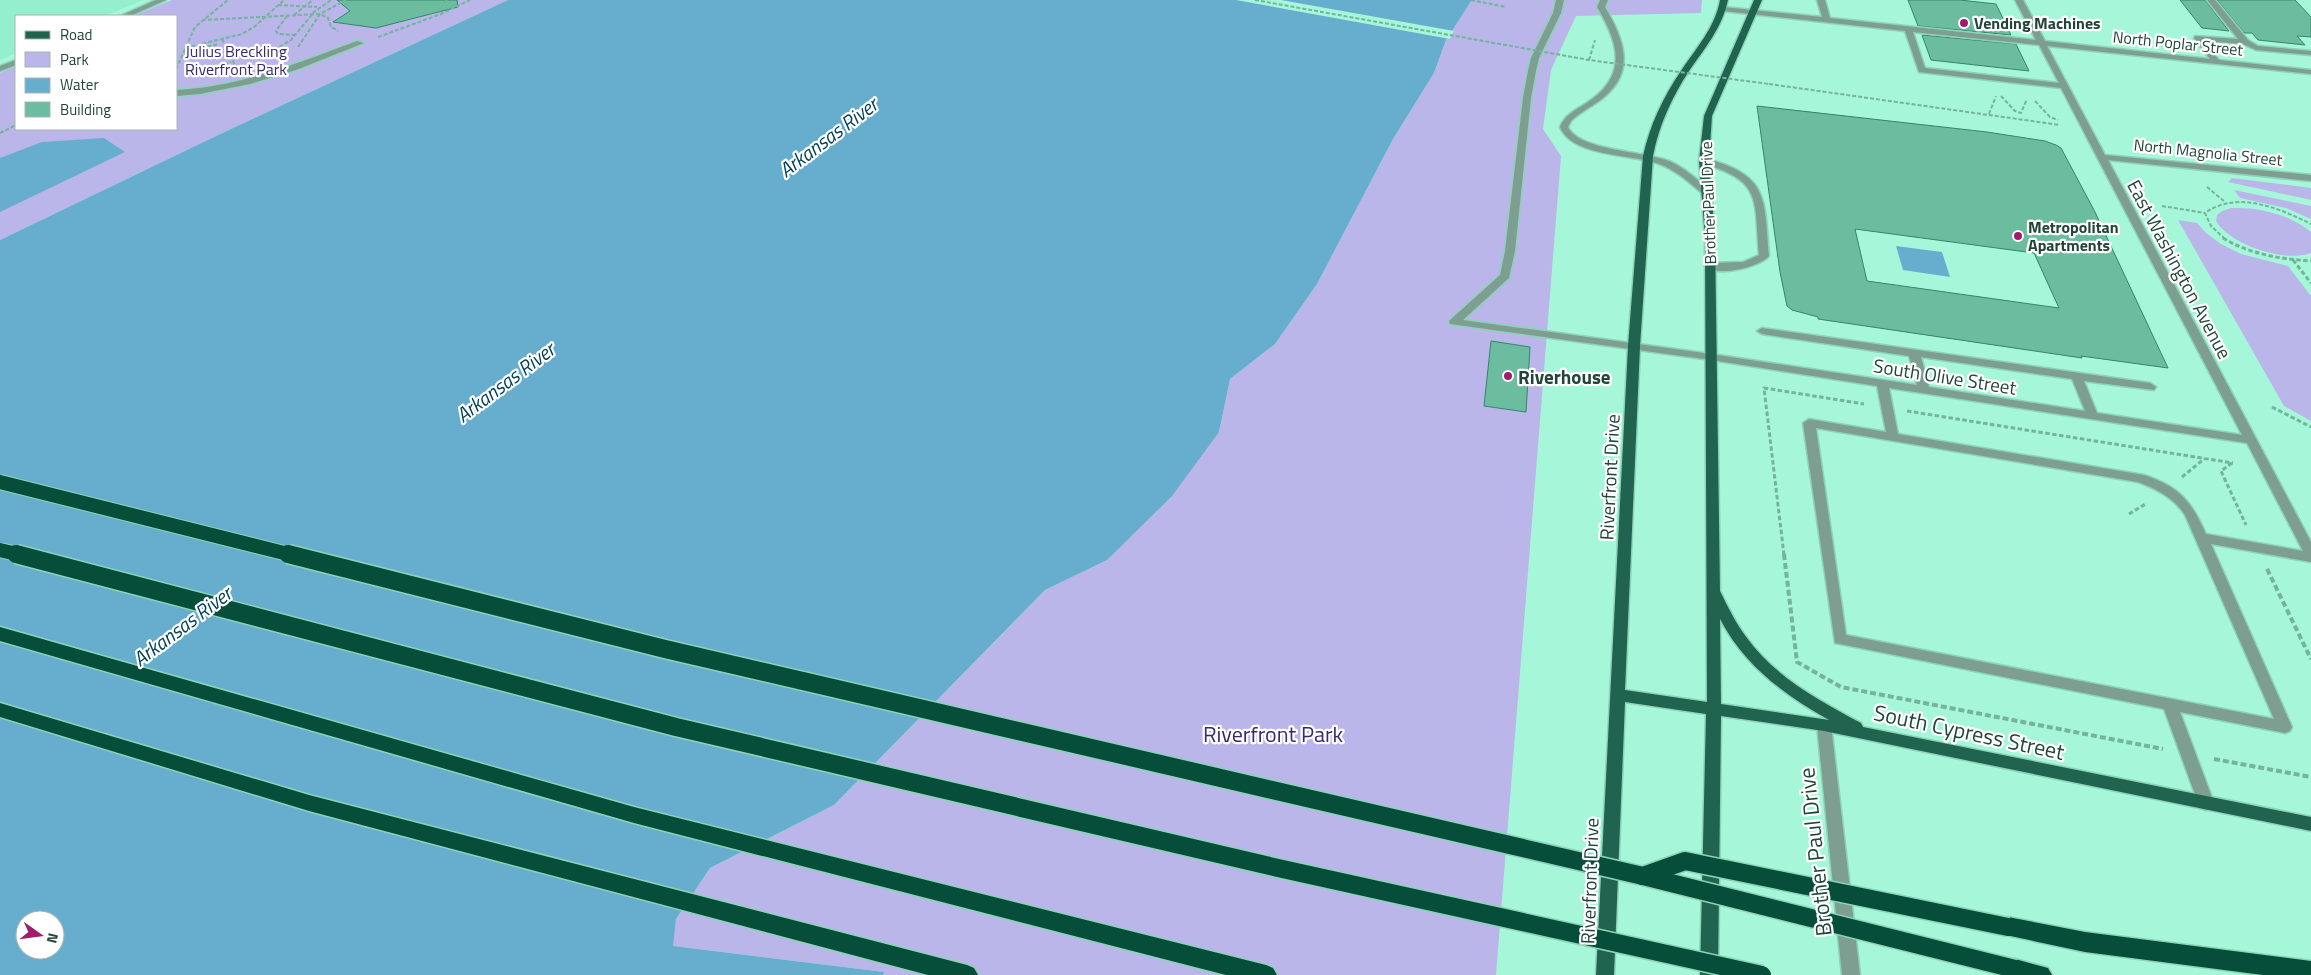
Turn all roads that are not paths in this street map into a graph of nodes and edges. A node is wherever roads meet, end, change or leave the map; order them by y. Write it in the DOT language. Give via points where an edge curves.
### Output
graph roads {
  1 [pos="161,0"];
  2 [pos="1560,0"];
  3 [pos="1604,0"];
  4 [pos="1758,0"];
  5 [pos="1821,0"];
  6 [pos="2019,0"];
  7 [pos="2211,0"];
  8 [pos="1724,4"];
  9 [pos="1753,12"];
  10 [pos="152,13"];
  11 [pos="126,15"];
  12 [pos="1827,21"];
  13 [pos="1909,30"];
  14 [pos="2244,42"];
  15 [pos="360,43"];
  16 [pos="2042,44"];
  17 [pos="2311,53"];
  18 [pos="15,62"];
  19 [pos="2217,62"];
  20 [pos="0,69"];
  21 [pos="2311,72"];
  22 [pos="2064,86"];
  23 [pos="178,93"];
  24 [pos="1648,156"];
  25 [pos="2101,157"];
  26 [pos="1704,161"];
  27 [pos="2311,178"];
  28 [pos="1707,193"];
  29 [pos="1710,266"];
  30 [pos="1762,331"];
  31 [pos="1634,346"];
  32 [pos="1914,353"];
  33 [pos="1711,357"];
  34 [pos="2077,377"];
  35 [pos="1882,384"];
  36 [pos="2150,388"];
  37 [pos="1924,391"];
  38 [pos="2093,416"];
  39 [pos="1893,437"];
  40 [pos="2251,440"];
  41 [pos="0,482"];
  42 [pos="2201,538"];
  43 [pos="0,550"];
  44 [pos="2311,556"];
  45 [pos="1712,588"];
  46 [pos="0,634"];
  47 [pos="1617,695"];
  48 [pos="2170,704"];
  49 [pos="1714,708"];
  50 [pos="0,710"];
  51 [pos="1824,725"];
  52 [pos="1872,735"];
  53 [pos="2206,803"];
  54 [pos="2311,824"];
  55 [pos="1643,876"];
  56 [pos="2311,970"];
  57 [pos="966,975"];
  58 [pos="1266,975"];
  59 [pos="1605,975"];
  60 [pos="1709,975"];
  61 [pos="1762,975"];
  62 [pos="1851,975"];
  63 [pos="2041,975"];
  1 -- 10 [label="street"];
  1 -- 11 [label="street"];
  2 -- 31 [label="street, South Olive Street" via="1535,58 1526,98 1505,276 1454,322"];
  3 -- 24 [label="street" via="1601,7 1617,35 1620,67 1602,96 1566,119 1564,127 1569,136 1584,144"];
  4 -- 9 [label="main road, Brother Paul Drive"];
  5 -- 12 [label="street"];
  6 -- 16 [label="street, East Washington Avenue"];
  7 -- 14 [label="street"];
  8 -- 9 [label="street, North Poplar Street"];
  8 -- 24 [label="main road, Riverfront Drive" via="1703,47 1660,116"];
  9 -- 12 [label="street, North Poplar Street"];
  9 -- 26 [label="main road, Brother Paul Drive" via="1708,116"];
  12 -- 13 [label="street, North Poplar Street"];
  13 -- 16 [label="street, North Poplar Street"];
  13 -- 22 [label="street" via="1922,70"];
  14 -- 17 [label="street" via="2256,48"];
  14 -- 19 [label="street" via="2198,38"];
  15 -- 23 [label="street" via="257,80 221,89"];
  16 -- 19 [label="street, North Poplar Street"];
  16 -- 22 [label="street, East Washington Avenue"];
  18 -- 20 [label="street"];
  19 -- 21 [label="street, North Poplar Street"];
  22 -- 25 [label="street, East Washington Avenue"];
  24 -- 28 [label="street" via="1676,168"];
  24 -- 31 [label="main road, Riverfront Drive"];
  25 -- 27 [label="street, North Magnolia Street"];
  25 -- 40 [label="street, East Washington Avenue"];
  26 -- 28 [label="main road, Brother Paul Drive"];
  26 -- 29 [label="street" via="1726,166 1744,175 1757,188 1764,256 1731,268"];
  28 -- 29 [label="main road, Brother Paul Drive"];
  29 -- 33 [label="main road, Brother Paul Drive"];
  30 -- 32 [label="street"];
  31 -- 33 [label="street, South Olive Street"];
  31 -- 47 [label="main road, Riverfront Drive"];
  32 -- 34 [label="street"];
  32 -- 37 [label="street"];
  33 -- 35 [label="street, South Olive Street"];
  33 -- 45 [label="main road"];
  34 -- 36 [label="street"];
  34 -- 38 [label="street"];
  35 -- 37 [label="street, South Olive Street"];
  35 -- 39 [label="street"];
  37 -- 38 [label="street, South Olive Street"];
  38 -- 40 [label="street, South Olive Street"];
  39 -- 42 [label="street" via="2140,478 2178,497 2186,506"];
  39 -- 48 [label="street" via="1809,423 1840,639"];
  40 -- 44 [label="street, East Washington Avenue"];
  41 -- 55 [label="highway, bridge" via="665,649"];
  42 -- 44 [label="street"];
  42 -- 48 [label="street" via="2285,727"];
  43 -- 61 [label="highway, bridge" via="676,727 1278,868"];
  45 -- 49 [label="main road"];
  45 -- 52 [label="main road" via="1747,649 1783,683 1824,710"];
  46 -- 58 [label="highway" via="634,815"];
  47 -- 49 [label="main road, South Cypress Street"];
  47 -- 59 [label="main road, Riverfront Drive"];
  48 -- 53 [label="street"];
  49 -- 51 [label="main road, South Cypress Street"];
  49 -- 60 [label="main road"];
  50 -- 57 [label="highway" via="309,803"];
  51 -- 52 [label="main road, South Cypress Street"];
  51 -- 62 [label="street, Brother Paul Drive"];
  52 -- 53 [label="main road, South Cypress Street"];
  53 -- 54 [label="main road, South Cypress Street"];
  55 -- 56 [label="highway, bridge" via="1685,861 2085,942"];
  55 -- 63 [label="highway, bridge"];
}
